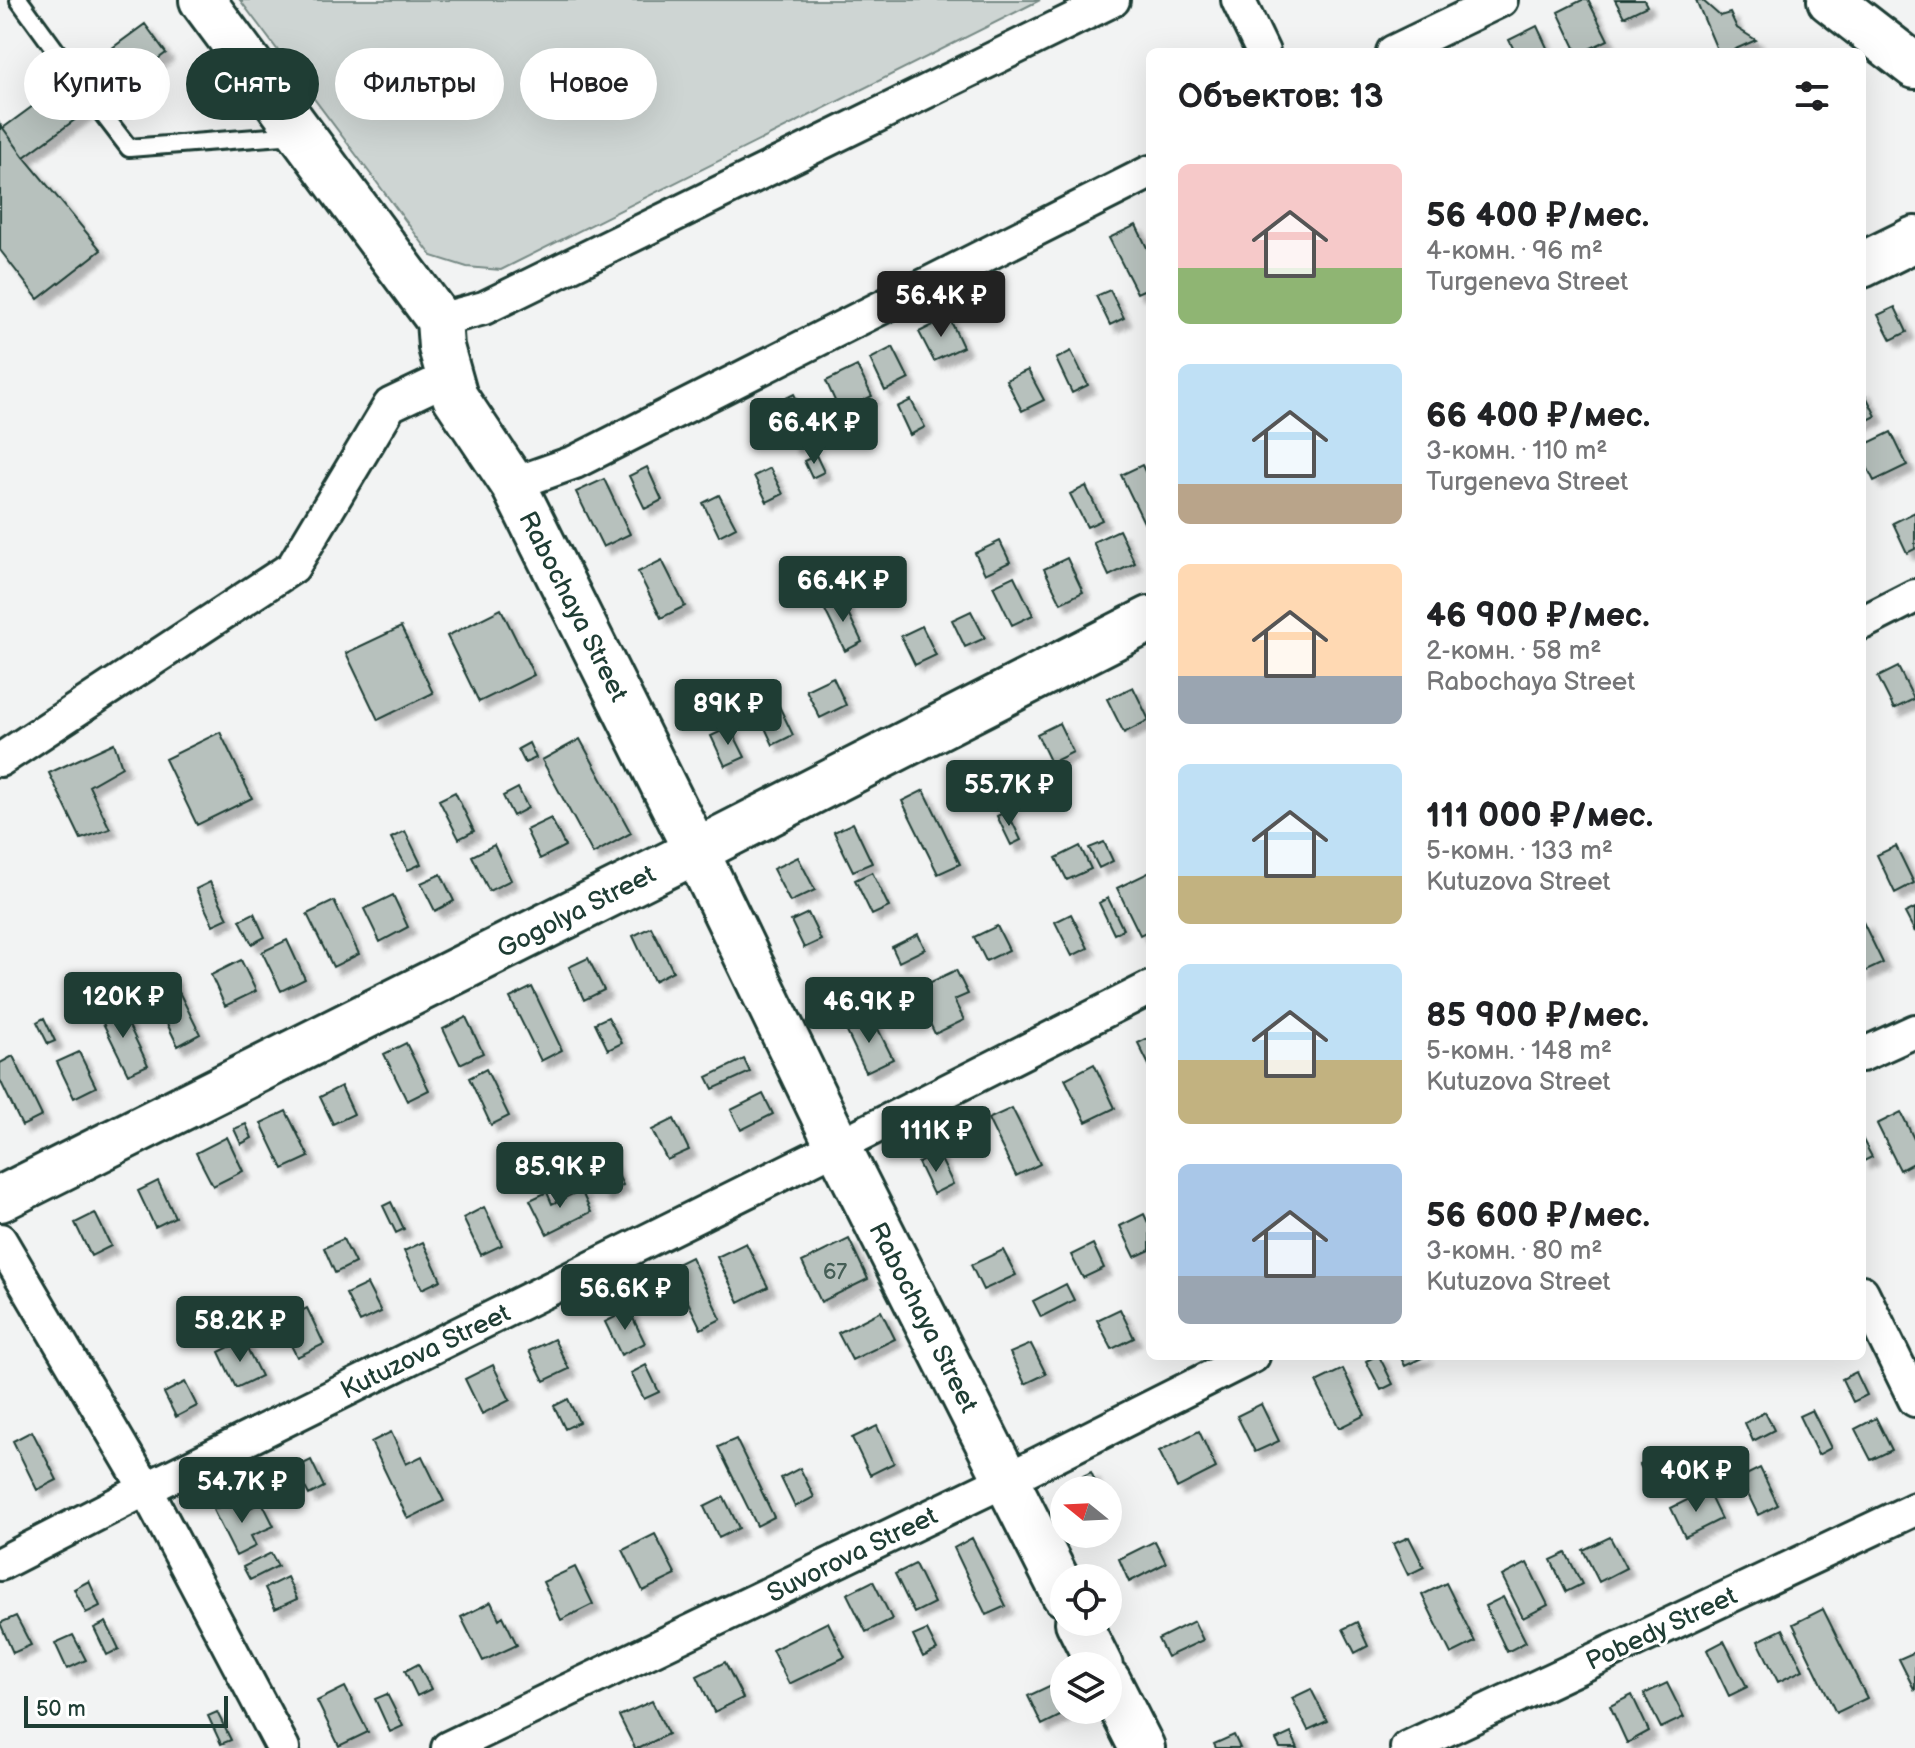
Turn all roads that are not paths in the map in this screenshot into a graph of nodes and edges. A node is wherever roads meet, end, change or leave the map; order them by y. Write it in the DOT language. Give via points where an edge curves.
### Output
graph roads {
  1 [pos="19,0"];
  2 [pos="202,0"];
  3 [pos="1113,0"];
  4 [pos="1238,0"];
  5 [pos="1501,0"];
  6 [pos="1830,0"];
  7 [pos="1261,48"];
  8 [pos="1401,48"];
  9 [pos="1915,66"];
  10 [pos="302,134"];
  11 [pos="1146,174"];
  12 [pos="1915,239"];
  13 [pos="1866,263"];
  14 [pos="439,320"];
  15 [pos="449,377"];
  16 [pos="513,484"];
  17 [pos="1915,596"];
  18 [pos="1146,621"];
  19 [pos="1866,621"];
  20 [pos="0,760"];
  21 [pos="696,851"];
  22 [pos="1146,990"];
  23 [pos="1915,1031"];
  24 [pos="1866,1053"];
  25 [pos="838,1146"];
  26 [pos="0,1199"];
  27 [pos="0,1240"];
  28 [pos="1866,1300"];
  29 [pos="1245,1360"];
  30 [pos="1915,1400"];
  31 [pos="1006,1480"];
  32 [pos="146,1489"];
  33 [pos="1915,1509"];
  34 [pos="0,1564"];
  35 [pos="1050,1566"];
  36 [pos="1122,1709"];
  37 [pos="283,1748"];
  38 [pos="448,1748"];
  39 [pos="1142,1748"];
  40 [pos="1407,1748"];
  1 -- 10 [label="lane" via="129,148"];
  2 -- 10 [label="street, Rabochaya Street"];
  3 -- 14 [label="street" via="484,308"];
  4 -- 7 [label="street"];
  5 -- 8 [label="street"];
  6 -- 9 [label="street"];
  10 -- 14 [label="street, Rabochaya Street"];
  11 -- 16 [label="street" via="575,462"];
  12 -- 13 [label="street"];
  14 -- 15 [label="street, Rabochaya Street"];
  15 -- 16 [label="street, Rabochaya Street" via="455,397"];
  15 -- 20 [label="street" via="390,405 293,567"];
  16 -- 21 [label="street, Rabochaya Street"];
  17 -- 19 [label="street"];
  18 -- 21 [label="street, Gogolya Street"];
  21 -- 25 [label="street, Rabochaya Street"];
  21 -- 26 [label="street, Gogolya Street"];
  22 -- 25 [label="street, Kutuzova Street"];
  23 -- 24 [label="street"];
  25 -- 31 [label="street, Rabochaya Street"];
  25 -- 32 [label="street, Kutuzova Street"];
  27 -- 32 [label="street"];
  28 -- 30 [label="street"];
  29 -- 31 [label="street, Suvorova Street"];
  31 -- 35 [label="street, Rabochaya Street"];
  31 -- 38 [label="street, Suvorova Street"];
  32 -- 34 [label="street, Kutuzova Street"];
  32 -- 37 [label="street"];
  33 -- 40 [label="street, Pobedy Street"];
  36 -- 39 [label="street"];
}
